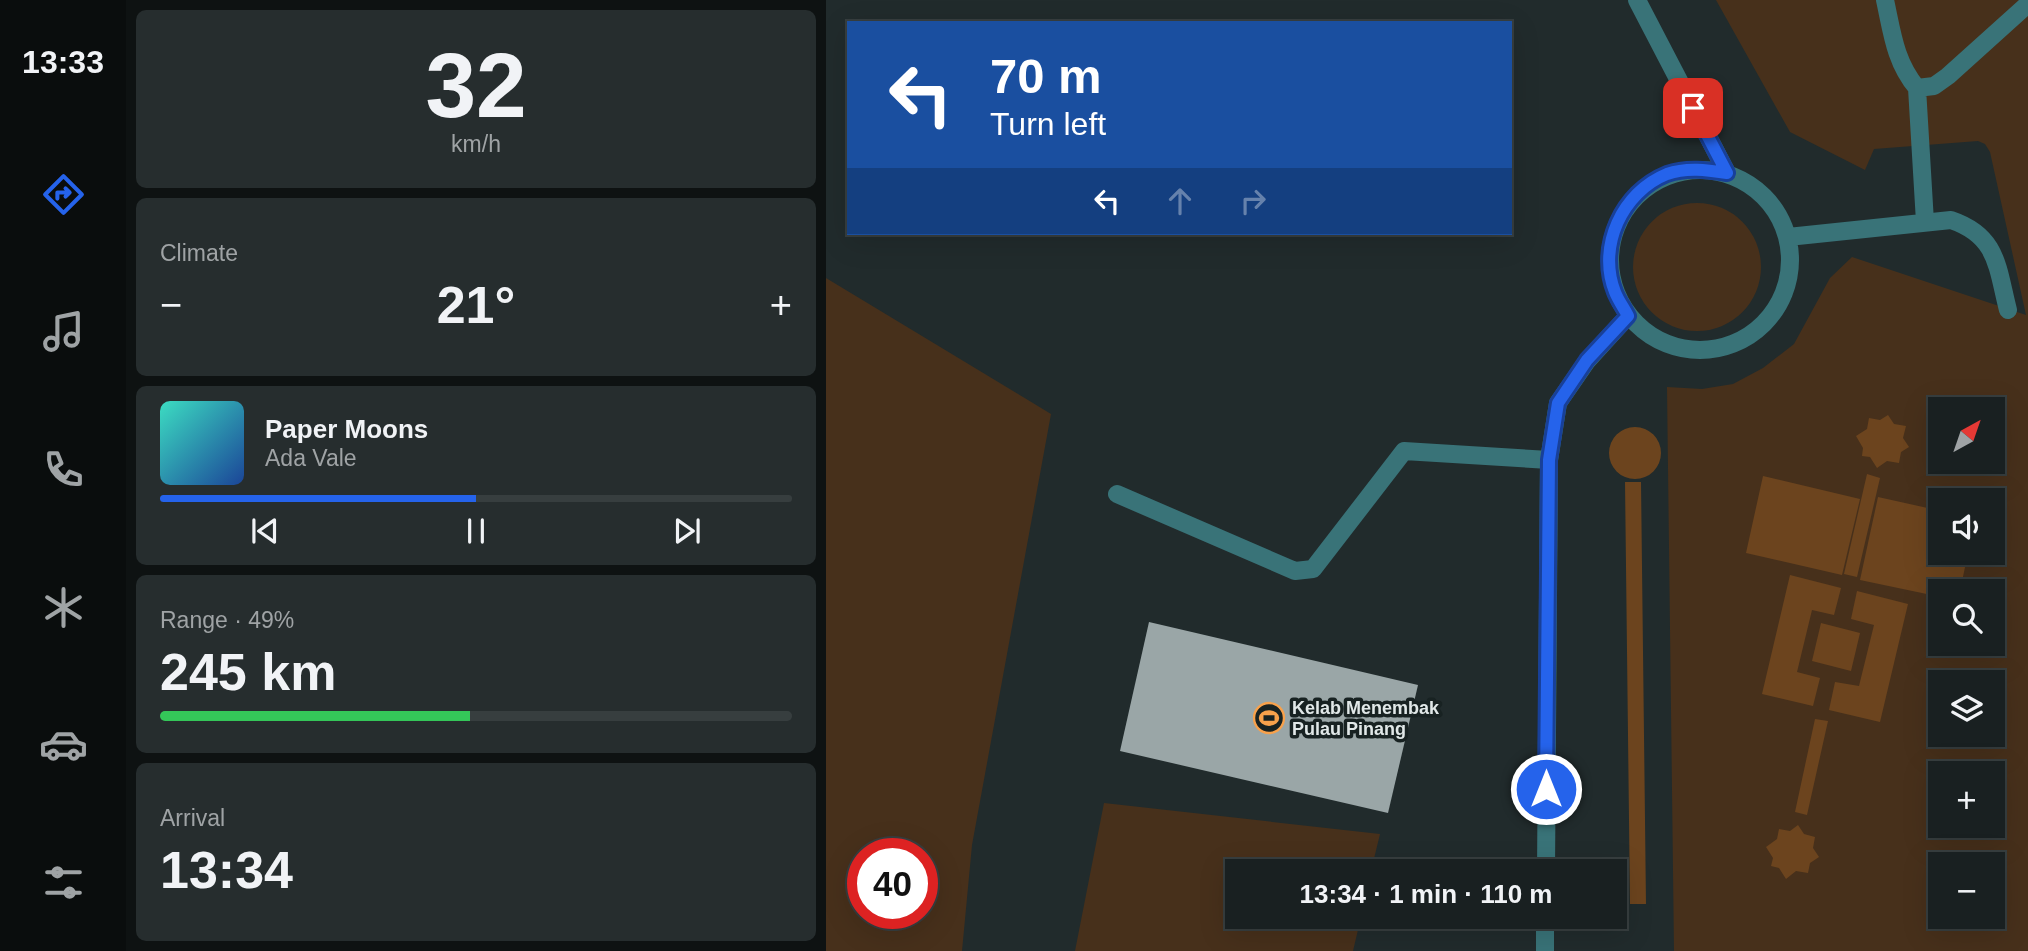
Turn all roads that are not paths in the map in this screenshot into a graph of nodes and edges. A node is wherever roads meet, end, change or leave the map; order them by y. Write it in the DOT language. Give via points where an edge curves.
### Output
graph roads {
  1 [pos="1637,0"];
  2 [pos="1885,0"];
  3 [pos="2028,4"];
  4 [pos="1917,88"];
  5 [pos="1727,173"];
  6 [pos="1925,222"];
  7 [pos="1788,237"];
  8 [pos="2008,310"];
  9 [pos="1628,316"];
  10 [pos="1549,460"];
  11 [pos="1116,494"];
  12 [pos="1546,859"];
  13 [pos="1545,929"];
  14 [pos="1545,951"];
  1 -- 5 [label="street"];
  2 -- 4 [label="street" via="1898,58"];
  3 -- 4 [label="street" via="1948,76 1934,86"];
  4 -- 6 [label="street"];
  5 -- 7 [label="street" via="1754,186 1775,208"];
  5 -- 9 [label="street" via="1697,169 1667,174 1642,190 1623,211 1611,236 1609,264 1614,292"];
  6 -- 7 [label="street"];
  6 -- 8 [label="street" via="1951,220 1971,227 1992,249"];
  7 -- 9 [label="street" via="1791,268 1783,298 1766,324 1741,342 1711,350 1680,349 1651,336"];
  9 -- 10 [label="street" via="1587,360 1558,403"];
  10 -- 11 [label="street" via="1404,451 1313,569 1295,571"];
  10 -- 12 [label="street"];
  13 -- 14 [label="street"];
}
